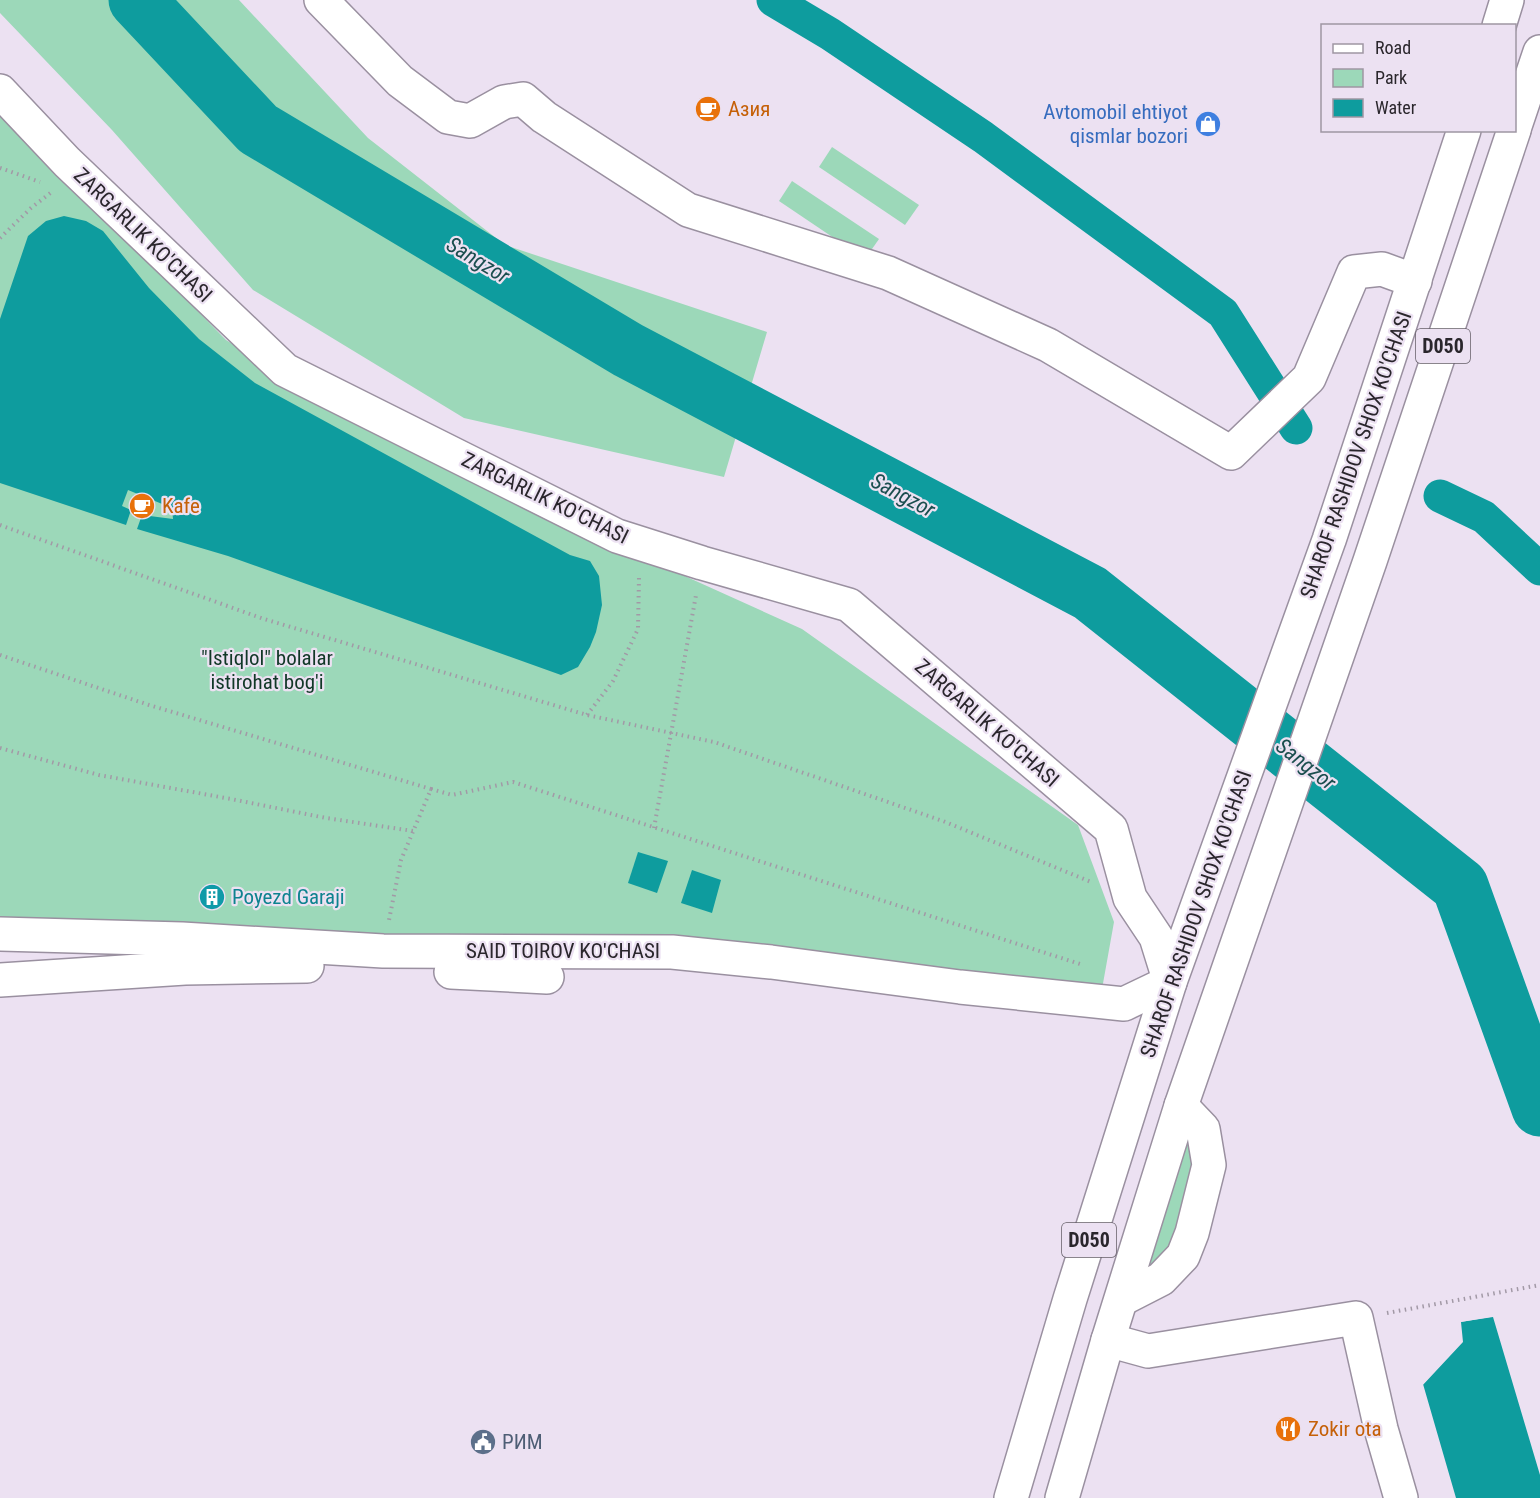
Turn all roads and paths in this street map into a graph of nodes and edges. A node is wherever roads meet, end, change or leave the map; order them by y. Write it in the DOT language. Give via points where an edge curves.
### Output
graph roads {
  1 [pos="321,0"];
  2 [pos="1507,0"];
  3 [pos="1500,24"];
  4 [pos="1540,52"];
  5 [pos="0,91"];
  6 [pos="1516,124"];
  7 [pos="1463,132"];
  8 [pos="1513,132"];
  9 [pos="57,188"];
  10 [pos="0,238"];
  11 [pos="1415,281"];
  12 [pos="0,525"];
  13 [pos="702,563"];
  14 [pos="0,655"];
  15 [pos="671,733"];
  16 [pos="0,748"];
  17 [pos="431,789"];
  18 [pos="654,828"];
  19 [pos="413,831"];
  20 [pos="1130,898"];
  21 [pos="0,934"];
  22 [pos="383,951"];
  23 [pos="1087,966"];
  24 [pos="547,977"];
  25 [pos="0,980"];
  26 [pos="1170,982"];
  27 [pos="1180,1106"];
  28 [pos="1540,1285"];
  29 [pos="1122,1299"];
  30 [pos="1356,1318"];
  31 [pos="1108,1340"];
  32 [pos="1011,1498"];
  33 [pos="1062,1498"];
  34 [pos="1401,1498"];
  1 -- 11 [label="main road" via="400,81 448,117 470,122 504,102 523,99 544,117 688,210 888,273 1048,345 1231,453 1309,378 1354,272 1382,269"];
  2 -- 3 [label="main road"];
  4 -- 6 [label="main road, D050"];
  5 -- 13 [label="main road, ZARGARLIK KO'CHASI" via="67,162 285,370 616,536"];
  7 -- 11 [label="main road, SHAROF RASHIDOV SHOX KO'CHASI / D050"];
  8 -- 27 [label="main road, D050" via="1370,561"];
  9 -- 10 [label="path"];
  11 -- 26 [label="main road, SHAROF RASHIDOV SHOX KO'CHASI / D050" via="1329,540"];
  12 -- 15 [label="path" via="264,620 587,715"];
  13 -- 15 [label="path"];
  13 -- 20 [label="main road, ZARGARLIK KO'CHASI" via="849,605 1111,830"];
  14 -- 17 [label="path" via="149,705"];
  15 -- 18 [label="path"];
  15 -- 20 [label="path" via="714,742 943,821"];
  16 -- 19 [label="path" via="99,775"];
  17 -- 18 [label="path" via="452,795 513,782"];
  17 -- 19 [label="path"];
  18 -- 23 [label="path"];
  19 -- 22 [label="path" via="401,860"];
  20 -- 26 [label="main road, ZARGARLIK KO'CHASI" via="1156,937"];
  21 -- 22 [label="main road, SAID TOIROV KO'CHASI" via="182,939"];
  22 -- 26 [label="main road, SAID TOIROV KO'CHASI" via="672,952 1124,1004"];
  24 -- 25 [label="main road" via="322,966 185,968"];
  26 -- 32 [label="main road, SHAROF RASHIDOV SHOX KO'CHASI / D050"];
  27 -- 29 [label="main road, D050"];
  27 -- 29 [label="main road" via="1203,1129 1209,1165 1192,1233 1183,1256 1161,1279"];
  28 -- 30 [label="path"];
  29 -- 31 [label="main road, D050"];
  30 -- 31 [label="main road" via="1148,1351"];
  30 -- 34 [label="main road"];
  31 -- 33 [label="main road, D050"];
}
